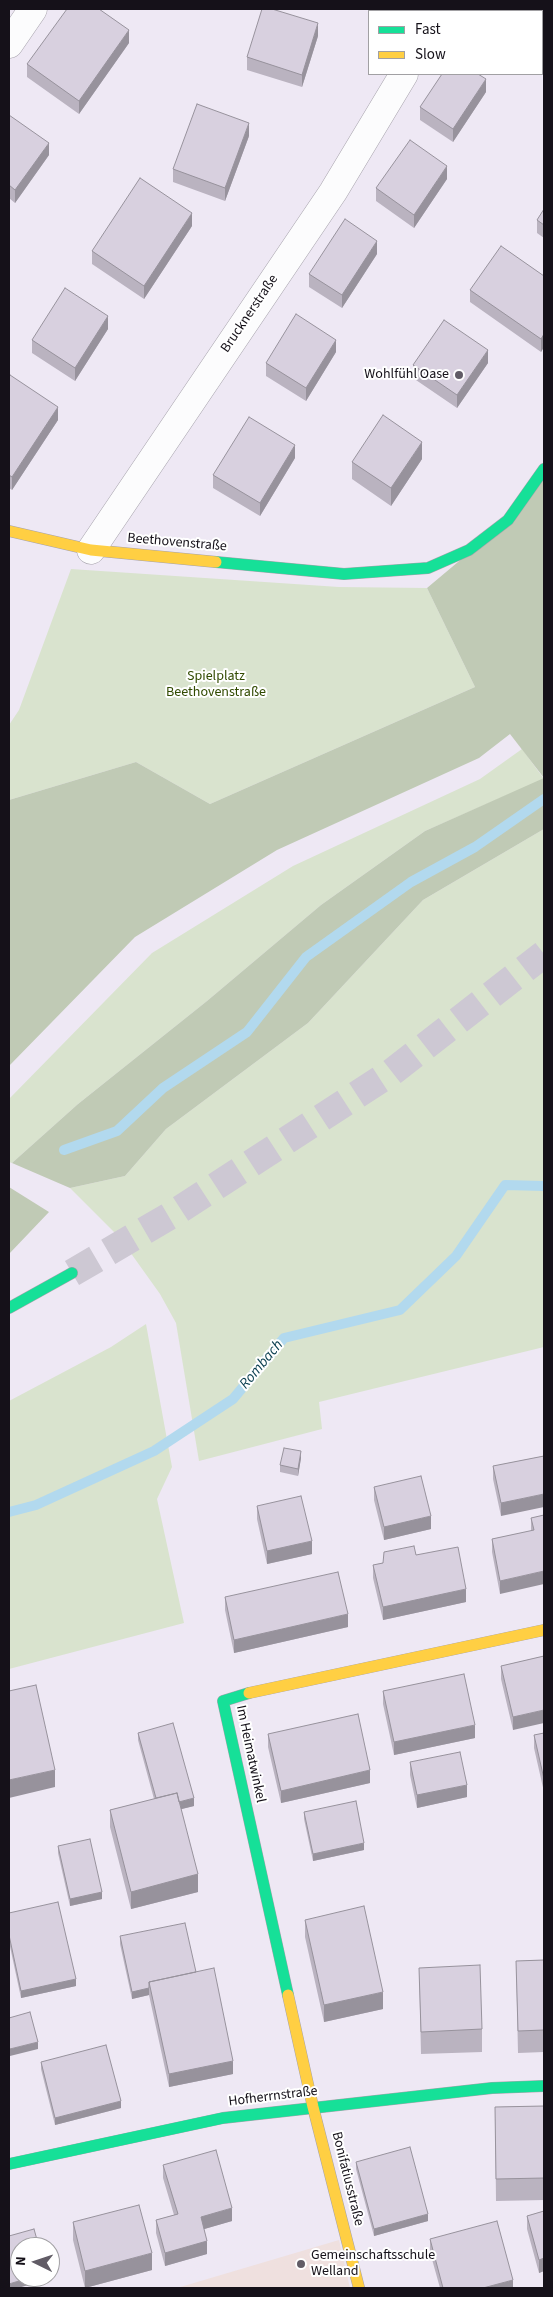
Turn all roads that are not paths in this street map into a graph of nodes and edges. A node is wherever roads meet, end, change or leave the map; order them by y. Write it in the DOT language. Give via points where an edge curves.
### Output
graph roads {
  1 [pos="33,9"];
  2 [pos="9,44"];
  3 [pos="403,75"];
  4 [pos="544,469"];
  5 [pos="9,531"];
  6 [pos="91,550"];
  7 [pos="72,1273"];
  8 [pos="9,1308"];
  9 [pos="544,1630"];
  10 [pos="544,2086"];
  11 [pos="313,2107"];
  12 [pos="9,2164"];
  13 [pos="360,2288"];
  1 -- 2 [label="street"];
  3 -- 6 [label="street, Brucknerstraße" via="333,192"];
  4 -- 6 [label="main road, Beethovenstraße" via="508,520 469,550 428,568 344,574"];
  5 -- 6 [label="main road, Beethovenstraße"];
  7 -- 8 [label="main road"];
  9 -- 11 [label="main road, Im Heimatwinkel" via="223,1700"];
  10 -- 11 [label="main road, Hofherrnstraße" via="492,2088"];
  11 -- 12 [label="main road, Hofherrnstraße" via="223,2118"];
  11 -- 13 [label="main road, Bonifatiusstraße"];
}
